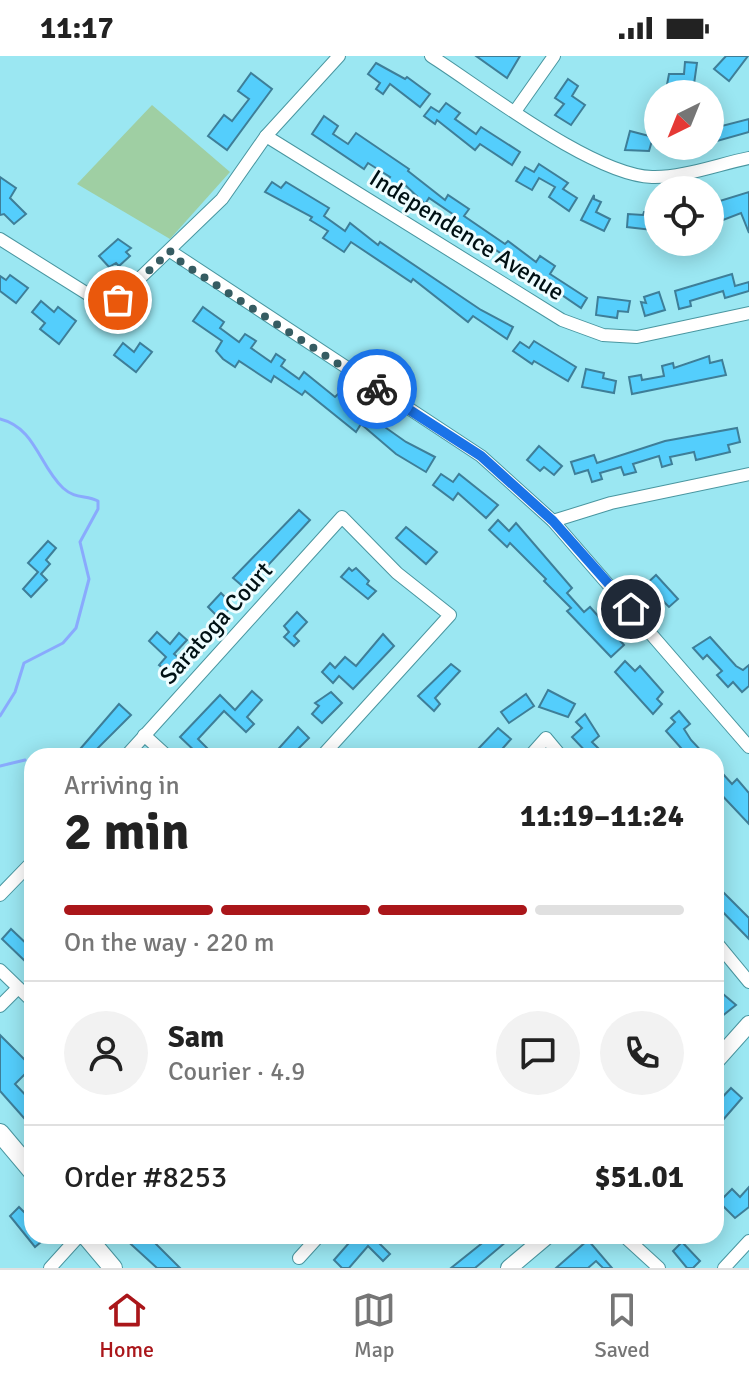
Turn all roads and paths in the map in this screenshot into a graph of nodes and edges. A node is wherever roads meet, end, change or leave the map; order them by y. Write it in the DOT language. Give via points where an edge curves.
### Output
graph roads {
  1 [pos="339,56"];
  2 [pos="431,56"];
  3 [pos="554,56"];
  4 [pos="516,110"];
  5 [pos="266,136"];
  6 [pos="749,158"];
  7 [pos="0,239"];
  8 [pos="170,251"];
  9 [pos="749,313"];
  10 [pos="749,474"];
  11 [pos="553,521"];
  12 [pos="144,735"];
  13 [pos="749,747"];
  14 [pos="133,748"];
  15 [pos="158,748"];
  16 [pos="329,748"];
  17 [pos="537,748"];
  18 [pos="554,748"];
  19 [pos="24,870"];
  20 [pos="0,895"];
  21 [pos="724,952"];
  22 [pos="0,970"];
  23 [pos="749,982"];
  24 [pos="18,988"];
  25 [pos="24,994"];
  26 [pos="0,1006"];
  27 [pos="749,1024"];
  28 [pos="724,1052"];
  29 [pos="0,1133"];
  30 [pos="24,1162"];
  31 [pos="749,1241"];
  32 [pos="72,1244"];
  33 [pos="93,1244"];
  34 [pos="312,1244"];
  35 [pos="538,1244"];
  36 [pos="633,1244"];
  37 [pos="299,1258"];
  38 [pos="50,1268"];
  39 [pos="113,1268"];
  40 [pos="509,1268"];
  41 [pos="659,1268"];
  42 [pos="724,1268"];
  1 -- 5 [label="street"];
  2 -- 4 [label="street"];
  3 -- 4 [label="street"];
  4 -- 6 [label="street" via="595,162 630,175 656,177"];
  5 -- 8 [label="street" via="222,199"];
  5 -- 9 [label="street, Independence Avenue" via="562,320 603,335 637,337"];
  7 -- 8 [label="street" via="102,303 113,304"];
  8 -- 11 [label="street" via="481,456"];
  10 -- 11 [label="street"];
  11 -- 13 [label="street"];
  12 -- 14 [label="street, Saratoga Court"];
  12 -- 15 [label="street"];
  12 -- 16 [label="street, Saratoga Court" via="342,517 397,573 450,615"];
  17 -- 18 [label="street" via="546,738"];
  19 -- 20 [label="street"];
  21 -- 23 [label="street"];
  22 -- 24 [label="street"];
  24 -- 25 [label="street"];
  24 -- 26 [label="street"];
  27 -- 28 [label="street"];
  29 -- 30 [label="main road"];
  31 -- 42 [label="street"];
  32 -- 38 [label="street"];
  33 -- 39 [label="main road"];
  34 -- 37 [label="street"];
  35 -- 40 [label="street"];
  36 -- 41 [label="street"];
}
